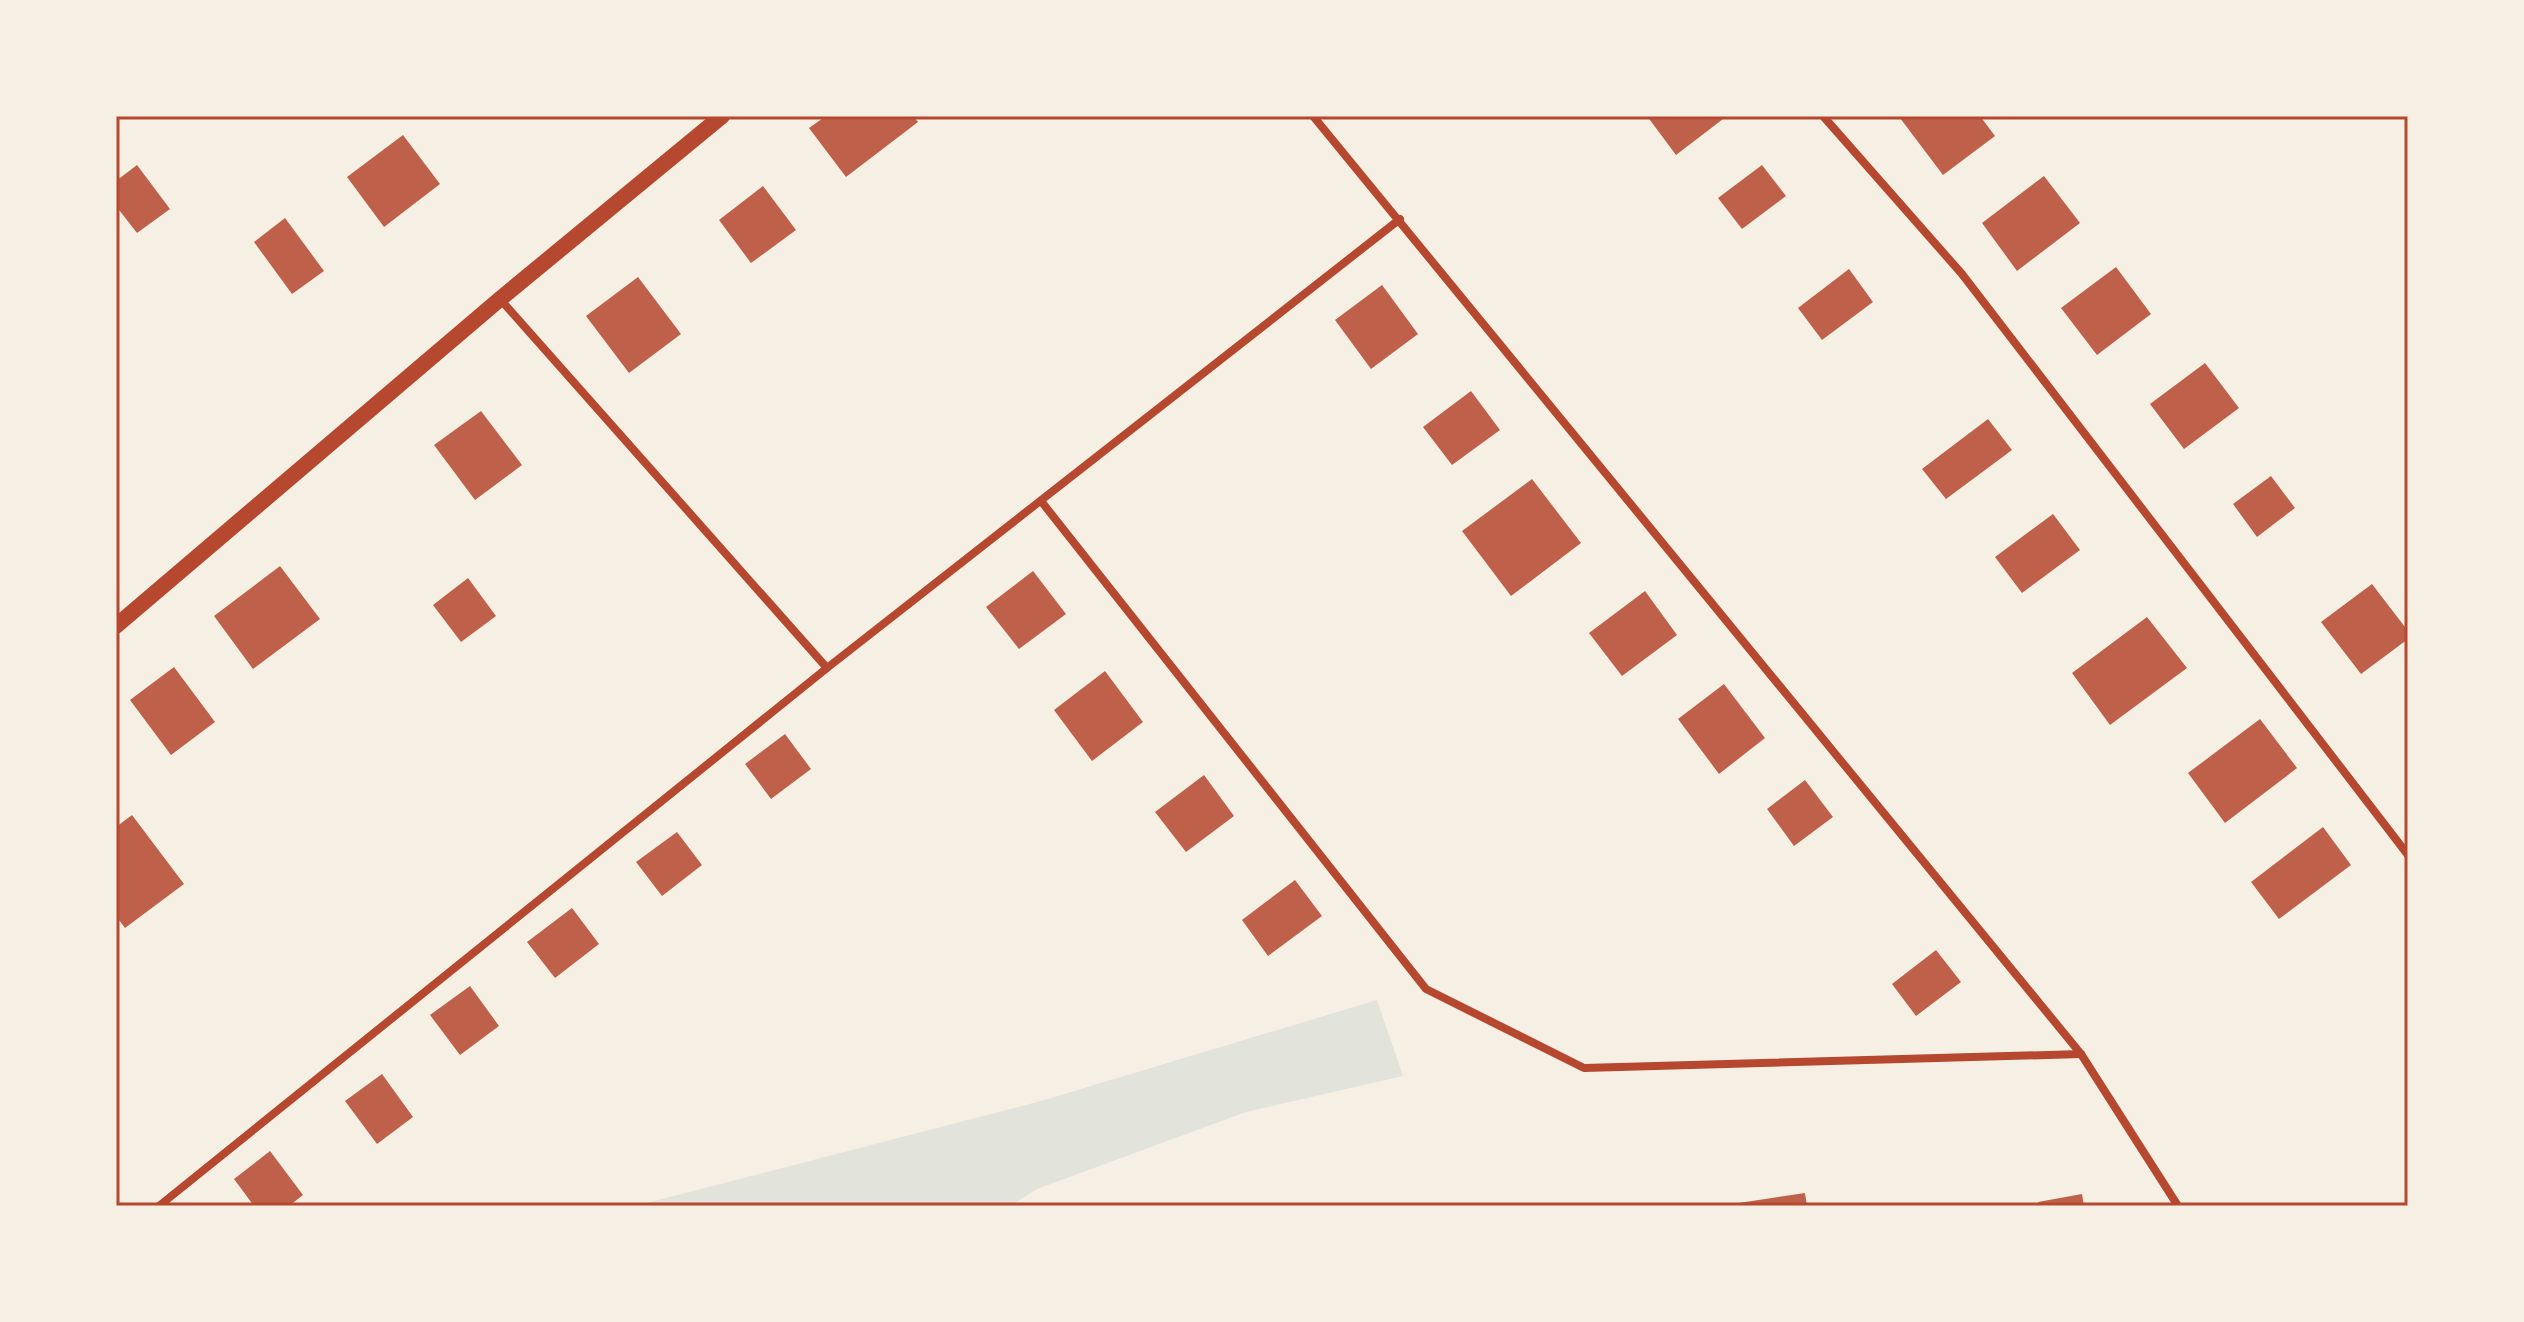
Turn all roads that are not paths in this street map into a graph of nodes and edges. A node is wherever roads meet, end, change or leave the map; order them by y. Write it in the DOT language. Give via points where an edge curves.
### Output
graph roads {
  1 [pos="722,116"];
  2 [pos="1313,116"];
  3 [pos="1823,116"];
  4 [pos="1400,219"];
  5 [pos="500,299"];
  6 [pos="1041,501"];
  7 [pos="116,626"];
  8 [pos="827,668"];
  9 [pos="2408,855"];
  10 [pos="2081,1054"];
  11 [pos="159,1206"];
  12 [pos="2178,1206"];
  1 -- 5 [label="main road"];
  2 -- 4 [label="street"];
  3 -- 9 [label="street" via="1962,274"];
  4 -- 6 [label="street"];
  4 -- 10 [label="street"];
  5 -- 7 [label="main road"];
  5 -- 8 [label="street"];
  6 -- 8 [label="street"];
  6 -- 10 [label="street" via="1426,989 1584,1068"];
  8 -- 11 [label="street"];
  10 -- 12 [label="street"];
}
